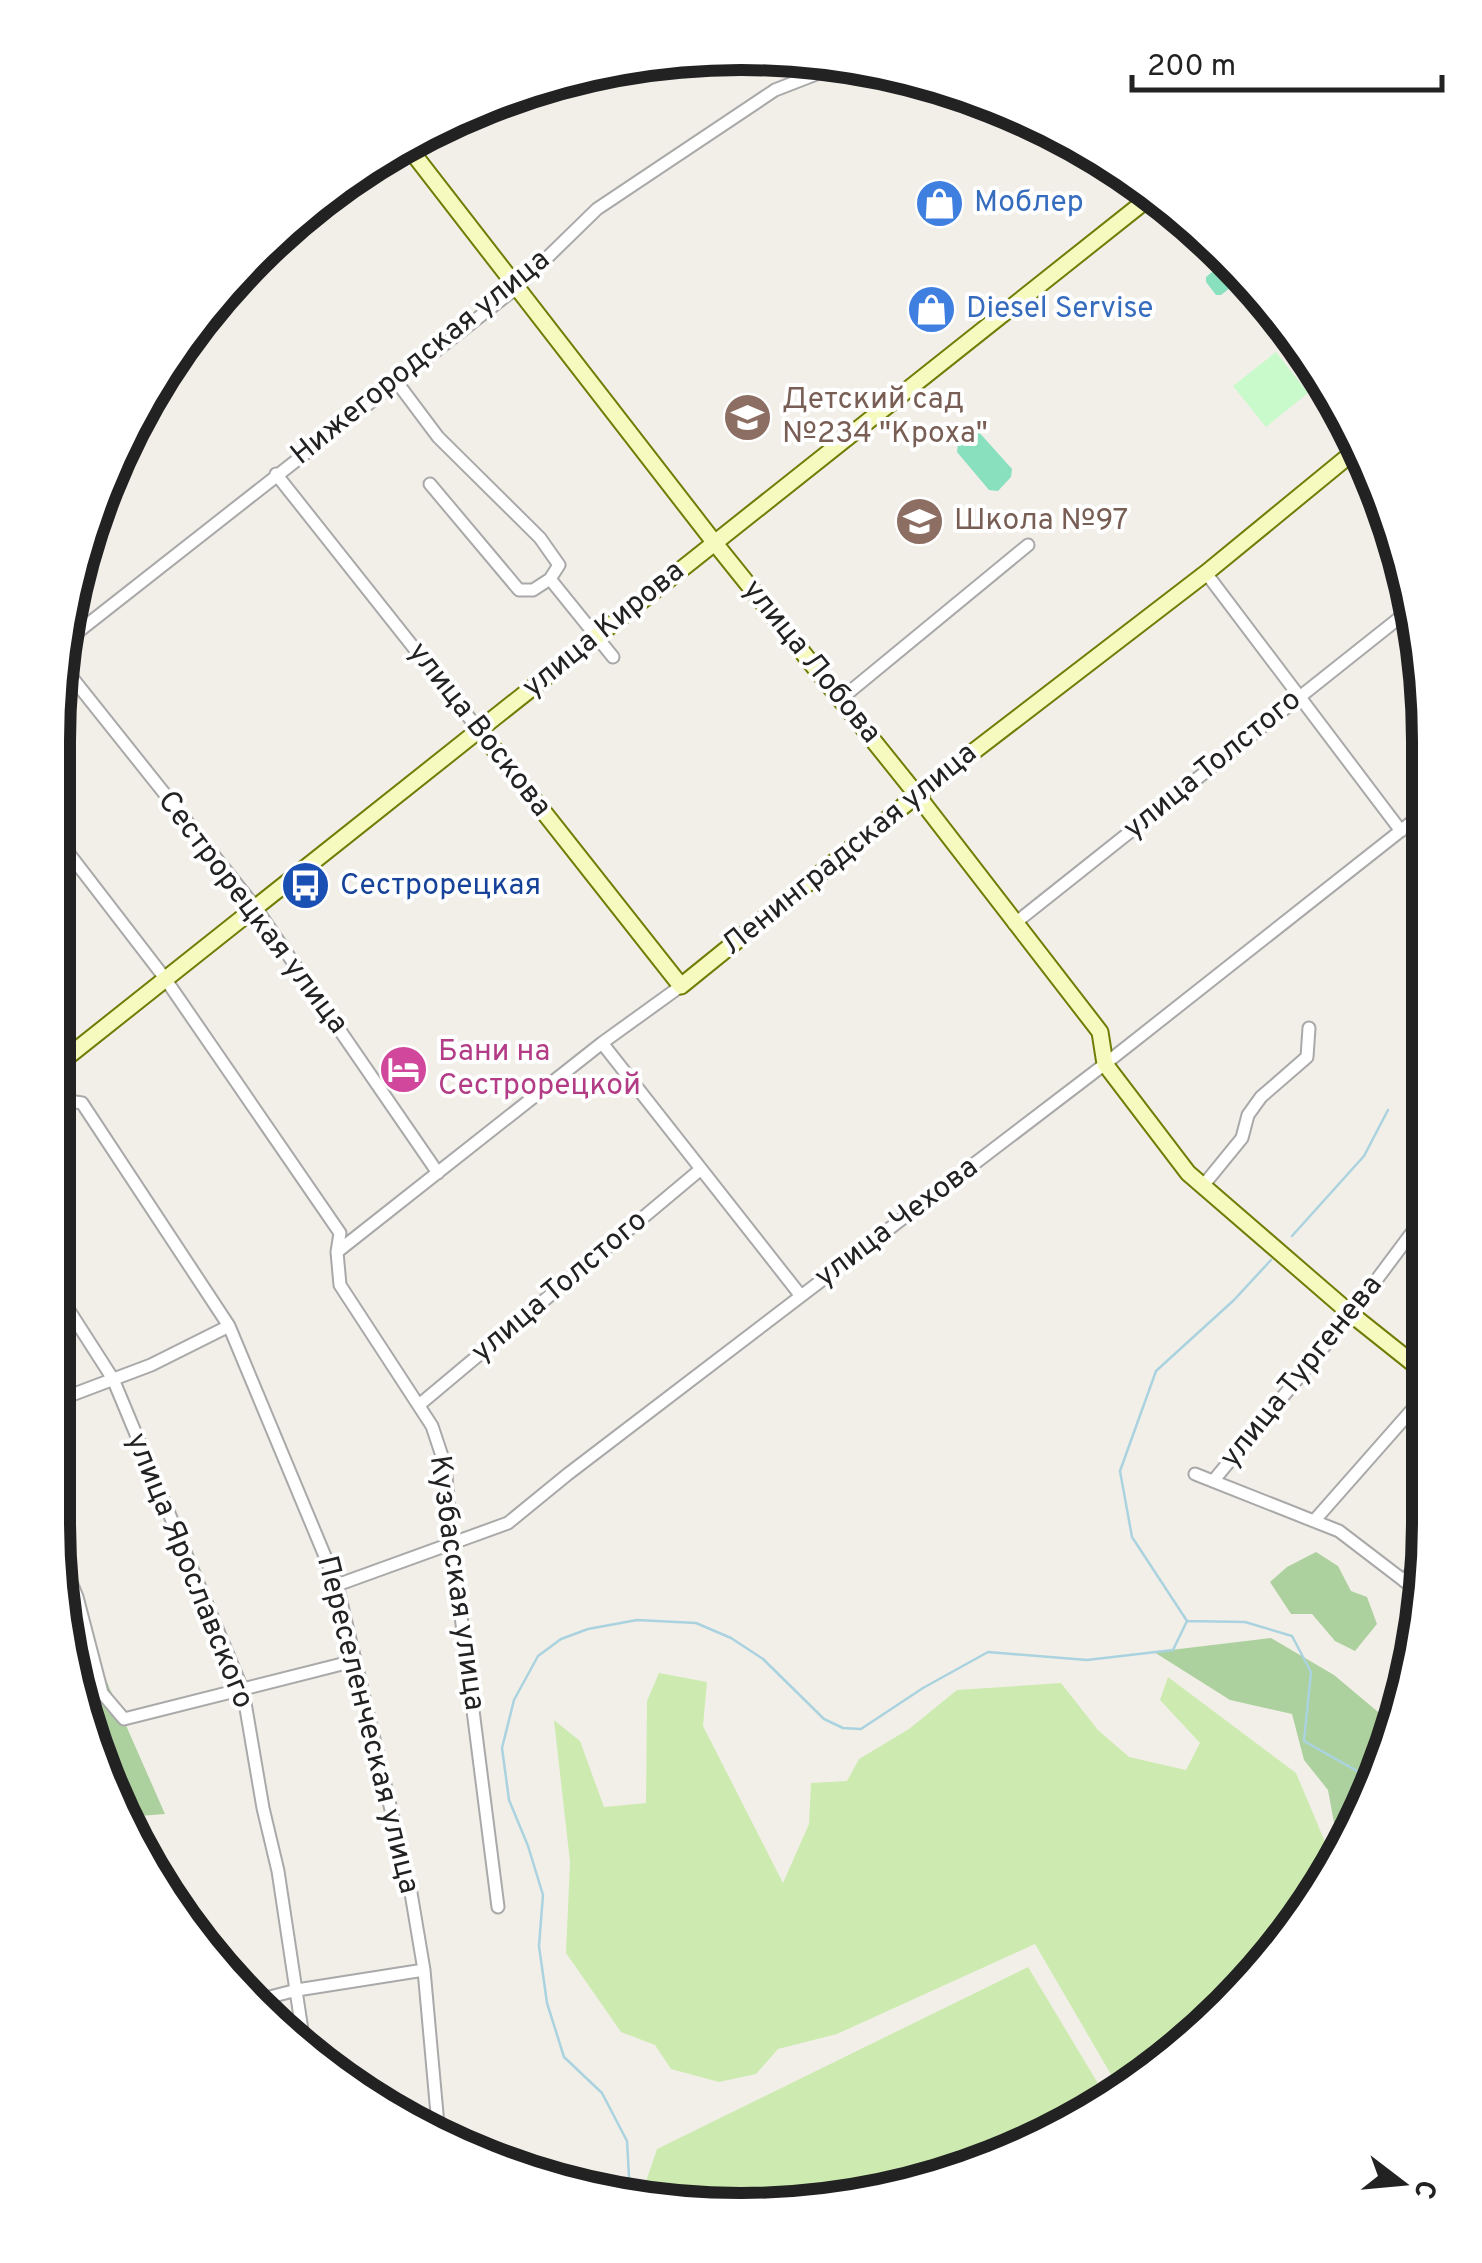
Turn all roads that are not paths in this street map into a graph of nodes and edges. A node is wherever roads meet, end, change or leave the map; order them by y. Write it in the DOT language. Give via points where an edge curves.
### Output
graph roads {
  1 [pos="815,74"];
  2 [pos="414,155"];
  3 [pos="1142,204"];
  4 [pos="516,288"];
  5 [pos="396,381"];
  6 [pos="1348,456"];
  7 [pos="276,474"];
  8 [pos="430,484"];
  9 [pos="714,542"];
  10 [pos="1028,545"];
  11 [pos="1206,572"];
  12 [pos="550,579"];
  13 [pos="1400,617"];
  14 [pos="80,630"];
  15 [pos="597,636"];
  16 [pos="612,657"];
  17 [pos="73,679"];
  18 [pos="1300,696"];
  19 [pos="842,698"];
  20 [pos="479,730"];
  21 [pos="918,795"];
  22 [pos="1412,822"];
  23 [pos="1401,831"];
  24 [pos="70,855"];
  25 [pos="254,907"];
  26 [pos="1014,924"];
  27 [pos="164,978"];
  28 [pos="681,986"];
  29 [pos="1309,1028"];
  30 [pos="602,1042"];
  31 [pos="70,1055"];
  32 [pos="1105,1064"];
  33 [pos="70,1101"];
  34 [pos="701,1169"];
  35 [pos="438,1172"];
  36 [pos="1202,1187"];
  37 [pos="1412,1234"];
  38 [pos="337,1252"];
  39 [pos="800,1296"];
  40 [pos="70,1313"];
  41 [pos="1351,1314"];
  42 [pos="230,1326"];
  43 [pos="1412,1362"];
  44 [pos="112,1380"];
  45 [pos="70,1396"];
  46 [pos="419,1406"];
  47 [pos="1412,1410"];
  48 [pos="1195,1474"];
  49 [pos="1214,1480"];
  50 [pos="1314,1520"];
  51 [pos="452,1545"];
  52 [pos="1410,1574"];
  53 [pos="1404,1582"];
  54 [pos="337,1585"];
  55 [pos="1409,1585"];
  56 [pos="74,1588"];
  57 [pos="354,1660"];
  58 [pos="243,1691"];
  59 [pos="498,1906"];
  60 [pos="424,1970"];
  61 [pos="298,1990"];
  62 [pos="268,1997"];
  63 [pos="302,2028"];
  64 [pos="438,2121"];
  1 -- 4 [label="street, Нижегородская улица" via="775,90 597,209"];
  2 -- 4 [label="street, улица Лобова"];
  3 -- 9 [label="street, улица Кирова"];
  4 -- 5 [label="street, Нижегородская улица"];
  4 -- 9 [label="street, улица Лобова"];
  5 -- 7 [label="street, Нижегородская улица"];
  5 -- 12 [label="street" via="438,437 540,538 558,565"];
  6 -- 11 [label="street, Ленинградская улица"];
  7 -- 14 [label="street, Нижегородская улица"];
  7 -- 20 [label="street, улица Воскова"];
  8 -- 12 [label="street" via="519,590"];
  9 -- 15 [label="street, улица Кирова"];
  9 -- 19 [label="street, улица Лобова"];
  10 -- 19 [label="street"];
  11 -- 18 [label="street"];
  11 -- 21 [label="street, Ленинградская улица"];
  12 -- 15 [label="street"];
  13 -- 18 [label="street, улица Толстого"];
  15 -- 16 [label="street"];
  15 -- 20 [label="street, улица Кирова"];
  17 -- 25 [label="street, Сестрорецкая улица"];
  18 -- 23 [label="street"];
  18 -- 26 [label="street, улица Толстого"];
  19 -- 21 [label="street, улица Лобова"];
  20 -- 25 [label="street, улица Кирова"];
  20 -- 28 [label="street, улица Воскова"];
  21 -- 26 [label="street, улица Лобова"];
  21 -- 28 [label="street, Ленинградская улица"];
  22 -- 23 [label="street, улица Чехова"];
  23 -- 32 [label="street, улица Чехова"];
  24 -- 27 [label="street, Кузбасская улица"];
  25 -- 27 [label="street, улица Кирова"];
  25 -- 35 [label="street, Сестрорецкая улица"];
  26 -- 32 [label="street, улица Лобова" via="1100,1032"];
  27 -- 31 [label="street, улица Кирова"];
  27 -- 38 [label="street, Кузбасская улица" via="340,1233"];
  28 -- 30 [label="street, Ленинградская улица"];
  29 -- 36 [label="street" via="1307,1058 1261,1098 1242,1138"];
  30 -- 34 [label="street"];
  30 -- 35 [label="street, Ленинградская улица"];
  32 -- 36 [label="street, улица Лобова"];
  32 -- 39 [label="street, улица Чехова"];
  33 -- 42 [label="street, Переселенческая улица" via="82,1103"];
  34 -- 39 [label="street"];
  34 -- 46 [label="street, улица Толстого"];
  35 -- 38 [label="street, Ленинградская улица"];
  36 -- 41 [label="street, улица Лобова"];
  37 -- 41 [label="street, улица Тургенева"];
  38 -- 46 [label="street, Кузбасская улица" via="340,1285"];
  39 -- 51 [label="street, улица Чехова" via="508,1524"];
  40 -- 44 [label="street, улица Ярославского"];
  41 -- 43 [label="street, улица Лобова"];
  41 -- 49 [label="street, улица Тургенева"];
  42 -- 44 [label="street"];
  42 -- 54 [label="street, Переселенческая улица"];
  44 -- 45 [label="street"];
  44 -- 58 [label="street, улица Ярославского"];
  46 -- 51 [label="street, Кузбасская улица" via="445,1465"];
  47 -- 50 [label="street"];
  48 -- 49 [label="street"];
  49 -- 50 [label="street"];
  50 -- 53 [label="street" via="1339,1531"];
  51 -- 54 [label="street, улица Чехова"];
  51 -- 59 [label="street, Кузбасская улица"];
  52 -- 53 [label="street"];
  53 -- 55 [label="street"];
  54 -- 57 [label="street, Переселенческая улица"];
  56 -- 58 [label="street" via="102,1693 124,1719"];
  57 -- 58 [label="street"];
  57 -- 60 [label="street, Переселенческая улица" via="412,1894"];
  58 -- 61 [label="street, улица Ярославского"];
  60 -- 61 [label="street"];
  60 -- 64 [label="street, Переселенческая улица"];
  61 -- 62 [label="street"];
  61 -- 63 [label="street, улица Ярославского"];
}
